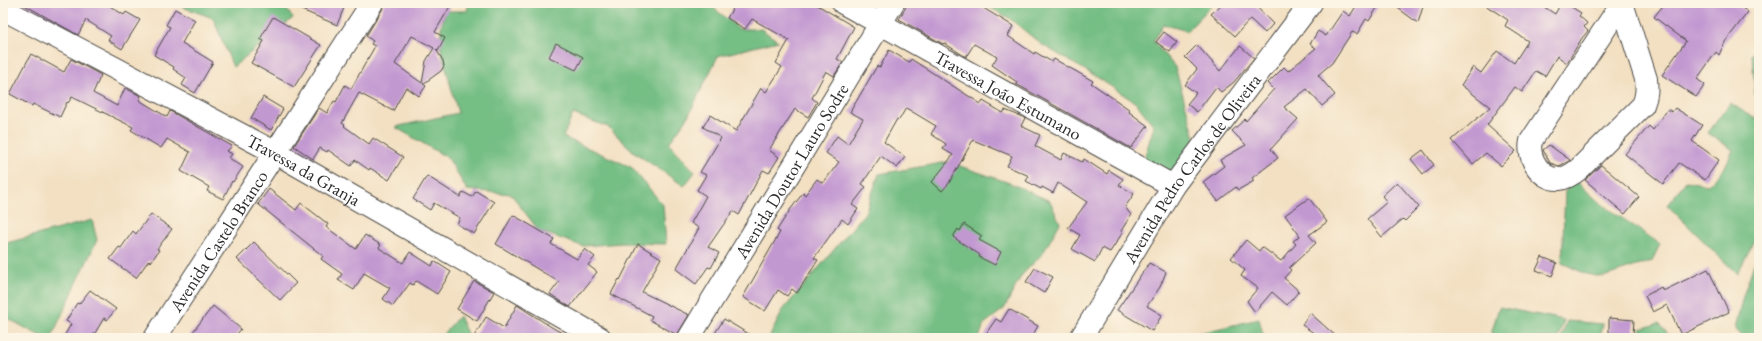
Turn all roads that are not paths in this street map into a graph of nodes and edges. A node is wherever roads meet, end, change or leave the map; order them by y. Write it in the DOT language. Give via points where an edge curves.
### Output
graph roads {
  1 [pos="372,3"];
  2 [pos="843,3"];
  3 [pos="893,3"];
  4 [pos="1311,3"];
  5 [pos="1614,5"];
  6 [pos="3,9"];
  7 [pos="881,23"];
  8 [pos="276,153"];
  9 [pos="1173,186"];
  10 [pos="155,338"];
  11 [pos="600,338"];
  12 [pos="689,338"];
  13 [pos="1081,338"];
  1 -- 8 [label="street, Avenida Castelo Branco"];
  2 -- 7 [label="street, Travessa João Estumano"];
  3 -- 7 [label="street, Avenida Doutor Lauro Sodre"];
  4 -- 9 [label="street, Avenida Pedro Carlos de Oliveira"];
  5 -- 5 [label="street" via="1531,141 1530,151 1534,163 1542,173 1551,178 1567,177 1579,170 1643,105 1646,98 1646,79"];
  6 -- 8 [label="street, Travessa da Granja"];
  7 -- 9 [label="street, Travessa João Estumano"];
  7 -- 12 [label="street, Avenida Doutor Lauro Sodre"];
  8 -- 10 [label="street, Avenida Castelo Branco"];
  8 -- 11 [label="street, Travessa da Granja"];
  9 -- 13 [label="street, Avenida Pedro Carlos de Oliveira"];
}
